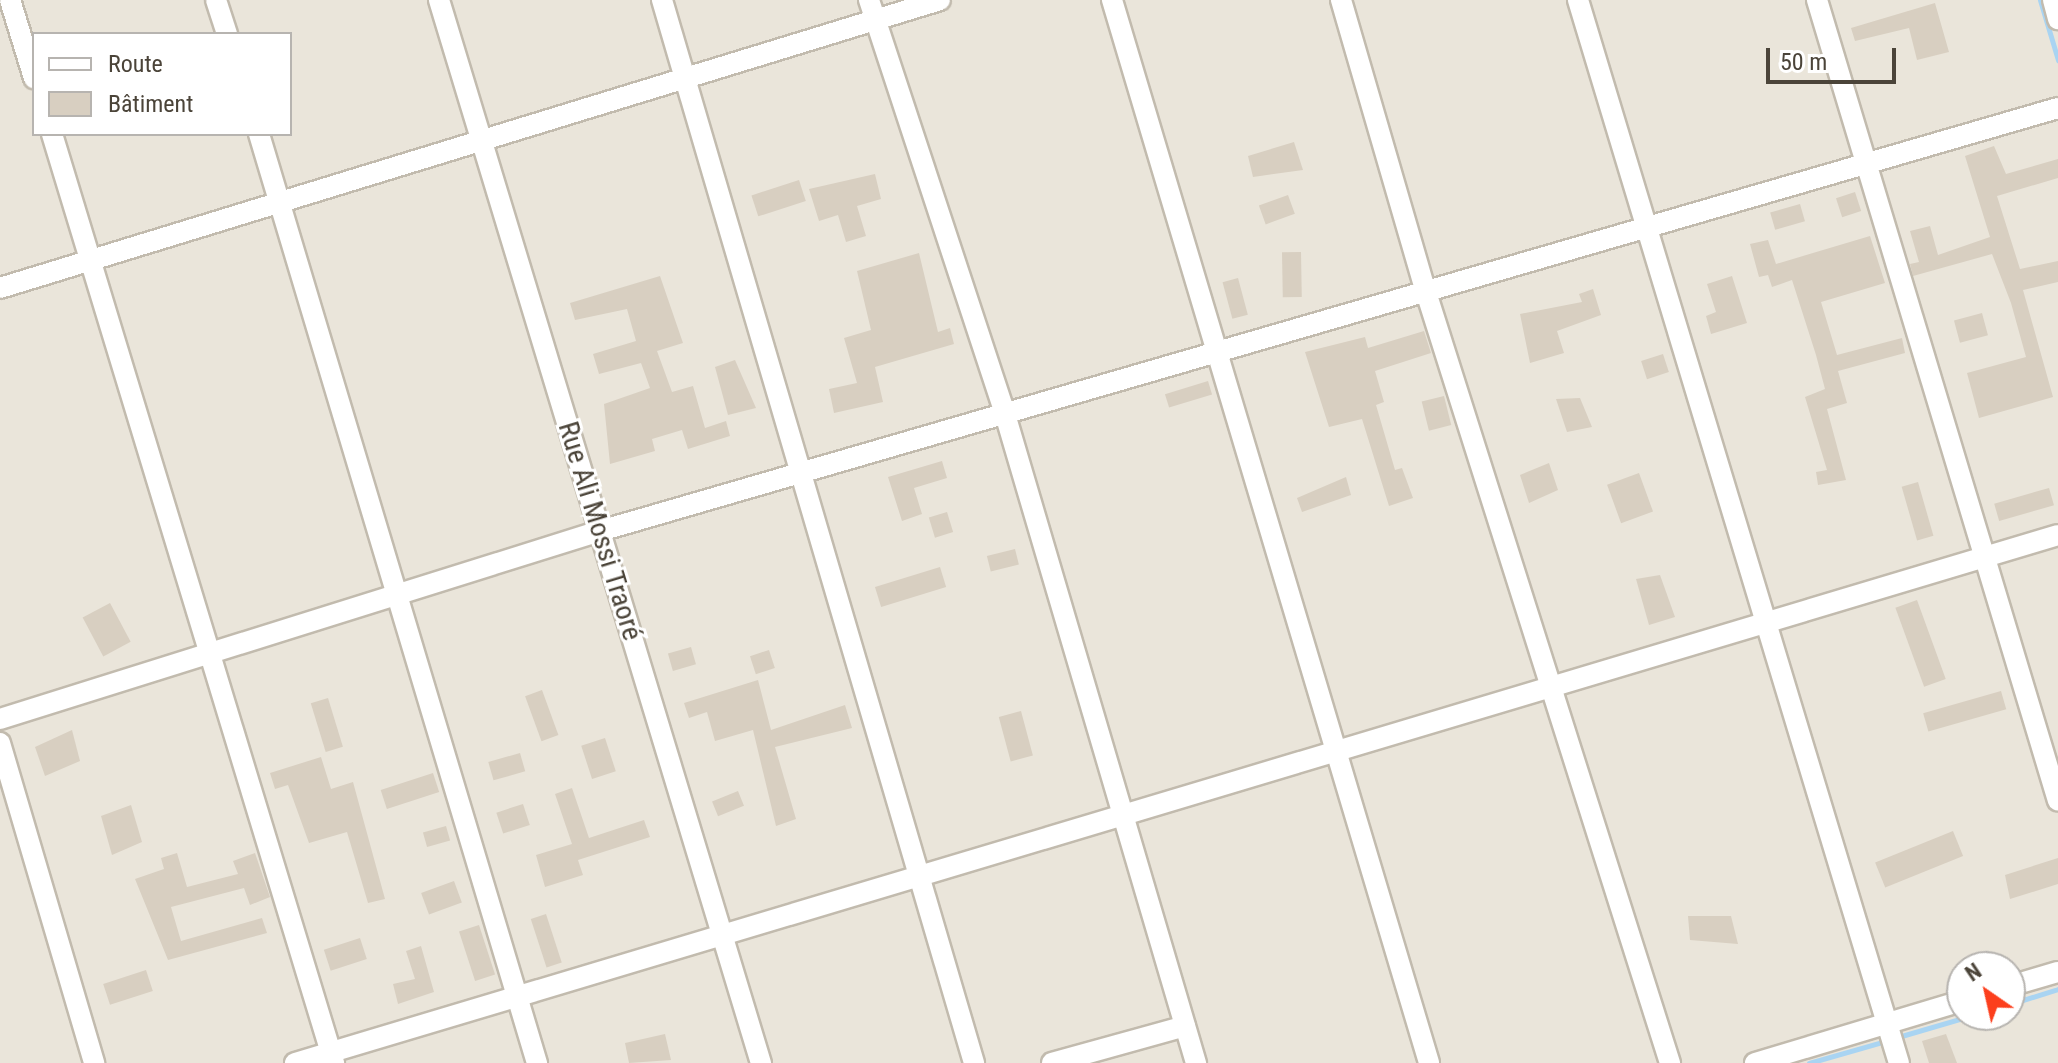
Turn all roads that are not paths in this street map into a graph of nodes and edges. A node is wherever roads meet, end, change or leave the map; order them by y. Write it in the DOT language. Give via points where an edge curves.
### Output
graph roads {
  1 [pos="10,0"];
  2 [pos="216,0"];
  3 [pos="439,0"];
  4 [pos="662,0"];
  5 [pos="940,0"];
  6 [pos="1112,0"];
  7 [pos="1341,0"];
  8 [pos="1578,0"];
  9 [pos="1817,0"];
  10 [pos="2053,0"];
  11 [pos="872,9"];
  12 [pos="2058,19"];
  13 [pos="226,32"];
  14 [pos="32,72"];
  15 [pos="685,74"];
  16 [pos="2058,108"];
  17 [pos="53,136"];
  18 [pos="260,136"];
  19 [pos="481,137"];
  20 [pos="1866,162"];
  21 [pos="282,203"];
  22 [pos="1644,227"];
  23 [pos="91,261"];
  24 [pos="0,288"];
  25 [pos="1426,292"];
  26 [pos="1214,354"];
  27 [pos="1005,414"];
  28 [pos="798,479"];
  29 [pos="600,531"];
  30 [pos="2058,535"];
  31 [pos="1983,556"];
  32 [pos="396,594"];
  33 [pos="1765,619"];
  34 [pos="206,652"];
  35 [pos="1553,684"];
  36 [pos="0,719"];
  37 [pos="0,743"];
  38 [pos="1330,749"];
  39 [pos="2058,801"];
  40 [pos="1119,815"];
  41 [pos="914,876"];
  42 [pos="723,933"];
  43 [pos="2058,972"];
  44 [pos="2026,981"];
  45 [pos="517,996"];
  46 [pos="1946,1006"];
  47 [pos="1887,1023"];
  48 [pos="1185,1026"];
  49 [pos="332,1058"];
  50 [pos="94,1063"];
  51 [pos="295,1063"];
  52 [pos="537,1063"];
  53 [pos="761,1063"];
  54 [pos="974,1063"];
  55 [pos="1052,1063"];
  56 [pos="1196,1063"];
  57 [pos="1429,1063"];
  58 [pos="1670,1063"];
  59 [pos="1755,1063"];
  60 [pos="1899,1063"];
  1 -- 14 [label="street"];
  2 -- 13 [label="street"];
  3 -- 19 [label="street, Rue Ali Mossi Traoré"];
  4 -- 15 [label="street"];
  5 -- 11 [label="street"];
  6 -- 26 [label="street"];
  7 -- 25 [label="street"];
  8 -- 22 [label="street"];
  9 -- 20 [label="street"];
  10 -- 12 [label="street"];
  11 -- 15 [label="street"];
  11 -- 27 [label="street"];
  15 -- 19 [label="street"];
  15 -- 28 [label="street"];
  16 -- 20 [label="street"];
  17 -- 23 [label="street"];
  18 -- 21 [label="street"];
  19 -- 21 [label="street"];
  19 -- 29 [label="street, Rue Ali Mossi Traoré"];
  20 -- 22 [label="street"];
  20 -- 31 [label="street"];
  21 -- 23 [label="street"];
  21 -- 32 [label="street"];
  22 -- 25 [label="street"];
  22 -- 33 [label="street"];
  23 -- 24 [label="street"];
  23 -- 34 [label="street"];
  25 -- 26 [label="street"];
  25 -- 35 [label="street"];
  26 -- 27 [label="street"];
  26 -- 38 [label="street"];
  27 -- 28 [label="street"];
  27 -- 40 [label="street"];
  28 -- 29 [label="street"];
  28 -- 41 [label="street"];
  29 -- 32 [label="street"];
  29 -- 42 [label="street, Rue Ali Mossi Traoré"];
  30 -- 31 [label="street"];
  31 -- 33 [label="street"];
  31 -- 39 [label="street"];
  32 -- 34 [label="street"];
  32 -- 45 [label="street"];
  33 -- 35 [label="street"];
  33 -- 47 [label="street"];
  34 -- 36 [label="street"];
  34 -- 49 [label="street"];
  35 -- 38 [label="street"];
  35 -- 58 [label="street"];
  37 -- 50 [label="street"];
  38 -- 40 [label="street"];
  38 -- 57 [label="street"];
  40 -- 41 [label="street"];
  40 -- 48 [label="street"];
  41 -- 42 [label="street"];
  41 -- 54 [label="street"];
  42 -- 45 [label="street"];
  42 -- 53 [label="street, Rue Ali Mossi Traoré"];
  43 -- 44 [label="street"];
  45 -- 49 [label="street"];
  45 -- 52 [label="street"];
  46 -- 47 [label="street"];
  47 -- 59 [label="street"];
  47 -- 60 [label="street"];
  48 -- 55 [label="street"];
  48 -- 56 [label="street"];
  49 -- 51 [label="street"];
}
